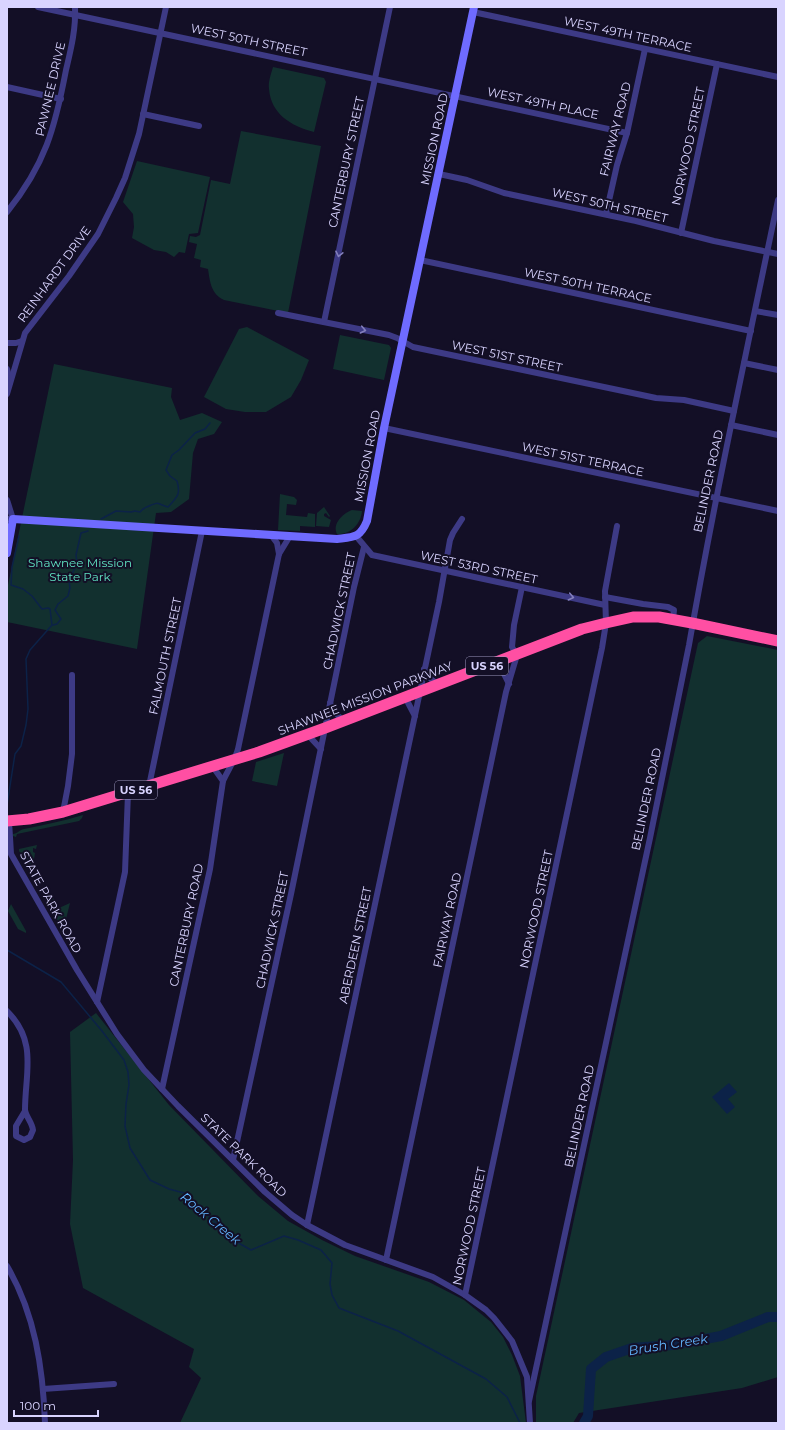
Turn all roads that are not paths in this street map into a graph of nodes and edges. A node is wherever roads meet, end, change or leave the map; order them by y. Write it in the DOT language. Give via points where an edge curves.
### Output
graph roads {
  1 [pos="38,7"];
  2 [pos="75,7"];
  3 [pos="166,7"];
  4 [pos="390,7"];
  5 [pos="474,9"];
  6 [pos="75,15"];
  7 [pos="160,33"];
  8 [pos="645,49"];
  9 [pos="717,64"];
  10 [pos="778,77"];
  11 [pos="375,78"];
  12 [pos="7,87"];
  13 [pos="455,95"];
  14 [pos="61,99"];
  15 [pos="143,114"];
  16 [pos="199,126"];
  17 [pos="627,133"];
  18 [pos="439,174"];
  19 [pos="778,200"];
  20 [pos="7,212"];
  21 [pos="606,214"];
  22 [pos="681,233"];
  23 [pos="767,252"];
  24 [pos="778,254"];
  25 [pos="420,260"];
  26 [pos="755,311"];
  27 [pos="278,313"];
  28 [pos="778,316"];
  29 [pos="324,322"];
  30 [pos="751,332"];
  31 [pos="22,341"];
  32 [pos="403,342"];
  33 [pos="7,343"];
  34 [pos="744,363"];
  35 [pos="7,369"];
  36 [pos="778,370"];
  37 [pos="10,382"];
  38 [pos="7,394"];
  39 [pos="734,411"];
  40 [pos="731,425"];
  41 [pos="384,428"];
  42 [pos="778,435"];
  43 [pos="716,498"];
  44 [pos="7,500"];
  45 [pos="778,511"];
  46 [pos="10,519"];
  47 [pos="462,519"];
  48 [pos="617,526"];
  49 [pos="202,531"];
  50 [pos="271,535"];
  51 [pos="290,536"];
  52 [pos="356,536"];
  53 [pos="364,547"];
  54 [pos="7,553"];
  55 [pos="279,554"];
  56 [pos="444,570"];
  57 [pos="522,587"];
  58 [pos="605,597"];
  59 [pos="605,605"];
  60 [pos="673,619"];
  61 [pos="692,622"];
  62 [pos="606,623"];
  63 [pos="778,641"];
  64 [pos="517,655"];
  65 [pos="498,662"];
  66 [pos="424,669"];
  67 [pos="72,675"];
  68 [pos="509,684"];
  69 [pos="439,685"];
  70 [pos="420,692"];
  71 [pos="405,698"];
  72 [pos="330,703"];
  73 [pos="415,716"];
  74 [pos="343,721"];
  75 [pos="325,728"];
  76 [pos="307,734"];
  77 [pos="321,749"];
  78 [pos="235,760"];
  79 [pos="213,767"];
  80 [pos="223,781"];
  81 [pos="149,786"];
  82 [pos="128,792"];
  83 [pos="63,812"];
  84 [pos="8,821"];
  85 [pos="97,1002"];
  86 [pos="7,1011"];
  87 [pos="162,1089"];
  88 [pos="25,1111"];
  89 [pos="233,1160"];
  90 [pos="307,1225"];
  91 [pos="386,1260"];
  92 [pos="7,1266"];
  93 [pos="465,1295"];
  94 [pos="114,1384"];
  95 [pos="43,1389"];
  96 [pos="530,1401"];
  97 [pos="45,1423"];
  98 [pos="530,1423"];
  1 -- 6 [label="street, WEST 50TH STREET"];
  2 -- 6 [label="street, PAWNEE DRIVE"];
  3 -- 7 [label="street, REINHARDT DRIVE"];
  4 -- 11 [label="street, CANTERBURY STREET"];
  5 -- 8 [label="street, WEST 49TH TERRACE"];
  5 -- 13 [label="main road, MISSION ROAD"];
  6 -- 7 [label="street, WEST 50TH STREET"];
  6 -- 14 [label="street, PAWNEE DRIVE" via="75,30"];
  7 -- 11 [label="street, WEST 50TH STREET"];
  7 -- 15 [label="street, REINHARDT DRIVE"];
  8 -- 9 [label="street, WEST 49TH TERRACE"];
  8 -- 17 [label="street, FAIRWAY ROAD"];
  9 -- 10 [label="street, WEST 49TH TERRACE"];
  9 -- 22 [label="street, NORWOOD STREET"];
  11 -- 13 [label="street, WEST 50TH STREET"];
  11 -- 29 [label="street, CANTERBURY STREET, one-way"];
  12 -- 14 [label="street"];
  13 -- 17 [label="street, WEST 49TH PLACE"];
  13 -- 18 [label="main road, MISSION ROAD"];
  14 -- 20 [label="street, PAWNEE DRIVE" via="43,155 28,183"];
  15 -- 16 [label="street"];
  15 -- 31 [label="street, REINHARDT DRIVE" via="131,161 106,218 81,260 25,333"];
  17 -- 21 [label="street, FAIRWAY ROAD"];
  18 -- 21 [label="street, WEST 50TH STREET" via="467,180 504,193"];
  18 -- 25 [label="main road, MISSION ROAD"];
  19 -- 23 [label="street, BELINDER ROAD"];
  21 -- 22 [label="street, WEST 50TH STREET"];
  22 -- 23 [label="street, WEST 50TH STREET"];
  23 -- 24 [label="street, WEST 50TH STREET"];
  23 -- 26 [label="street, BELINDER ROAD"];
  25 -- 30 [label="street, WEST 50TH TERRACE"];
  25 -- 32 [label="main road, MISSION ROAD"];
  26 -- 28 [label="street"];
  26 -- 30 [label="street, BELINDER ROAD"];
  27 -- 29 [label="street, WEST 51ST STREET"];
  29 -- 32 [label="street, WEST 51ST STREET, one-way" via="389,335"];
  30 -- 34 [label="street, BELINDER ROAD"];
  31 -- 33 [label="street"];
  31 -- 37 [label="street, REINHARDT DRIVE"];
  32 -- 39 [label="street, WEST 51ST STREET" via="413,347 607,388"];
  32 -- 41 [label="main road, MISSION ROAD"];
  34 -- 36 [label="street"];
  34 -- 39 [label="street, BELINDER ROAD"];
  35 -- 37 [label="street"];
  37 -- 38 [label="street, REINHARDT DRIVE"];
  39 -- 40 [label="street, BELINDER ROAD"];
  40 -- 42 [label="street"];
  40 -- 43 [label="street, BELINDER ROAD"];
  41 -- 43 [label="street, WEST 51ST TERRACE"];
  41 -- 52 [label="main road, MISSION ROAD" via="367,521 363,530"];
  43 -- 45 [label="street, WEST 51ST TERRACE"];
  43 -- 61 [label="street, BELINDER ROAD"];
  44 -- 46 [label="street"];
  46 -- 49 [label="main road"];
  46 -- 54 [label="main road"];
  47 -- 56 [label="street, ABERDEEN STREET" via="453,533"];
  48 -- 58 [label="street, NORWOOD STREET"];
  49 -- 50 [label="main road"];
  49 -- 81 [label="street, FALMOUTH STREET"];
  50 -- 51 [label="main road"];
  50 -- 55 [label="street" via="277,543"];
  51 -- 52 [label="main road" via="337,539"];
  51 -- 55 [label="street"];
  52 -- 53 [label="street, WEST 53RD STREET"];
  53 -- 56 [label="street, WEST 53RD STREET" via="372,555"];
  53 -- 72 [label="street, CHADWICK STREET"];
  55 -- 78 [label="street"];
  56 -- 57 [label="street, WEST 53RD STREET"];
  56 -- 66 [label="street, ABERDEEN STREET"];
  57 -- 59 [label="street, WEST 53RD STREET, one-way"];
  57 -- 64 [label="street, FAIRWAY ROAD" via="512,647"];
  58 -- 59 [label="street, NORWOOD STREET"];
  58 -- 60 [label="street" via="668,607 674,610"];
  59 -- 62 [label="street, NORWOOD STREET"];
  60 -- 61 [label="highway, SHAWNEE MISSION PARKWAY / US 56"];
  60 -- 62 [label="highway, SHAWNEE MISSION PARKWAY / US 56" via="633,617"];
  61 -- 63 [label="highway, SHAWNEE MISSION PARKWAY / US 56"];
  61 -- 96 [label="street, BELINDER ROAD" via="648,846"];
  62 -- 64 [label="highway, SHAWNEE MISSION PARKWAY / US 56" via="582,629"];
  62 -- 93 [label="street, NORWOOD STREET" via="551,896"];
  64 -- 65 [label="highway, SHAWNEE MISSION PARKWAY / US 56"];
  64 -- 68 [label="street, FAIRWAY ROAD"];
  65 -- 68 [label="street"];
  65 -- 69 [label="highway, SHAWNEE MISSION PARKWAY / US 56"];
  66 -- 69 [label="street" via="426,675"];
  66 -- 70 [label="street, ABERDEEN STREET"];
  67 -- 83 [label="street" via="72,754"];
  68 -- 91 [label="street, FAIRWAY ROAD"];
  69 -- 70 [label="highway, SHAWNEE MISSION PARKWAY / US 56"];
  70 -- 71 [label="highway, SHAWNEE MISSION PARKWAY / US 56"];
  70 -- 73 [label="street, ABERDEEN STREET"];
  71 -- 73 [label="street"];
  71 -- 74 [label="highway, SHAWNEE MISSION PARKWAY / US 56"];
  72 -- 74 [label="street"];
  72 -- 75 [label="street, CHADWICK STREET"];
  73 -- 90 [label="street, ABERDEEN STREET"];
  74 -- 75 [label="highway, SHAWNEE MISSION PARKWAY / US 56"];
  75 -- 76 [label="highway, SHAWNEE MISSION PARKWAY / US 56"];
  75 -- 77 [label="street, CHADWICK STREET"];
  76 -- 77 [label="street"];
  76 -- 78 [label="highway, SHAWNEE MISSION PARKWAY / US 56"];
  77 -- 89 [label="street, CHADWICK STREET"];
  78 -- 79 [label="highway, SHAWNEE MISSION PARKWAY / US 56"];
  78 -- 80 [label="street, CANTERBURY ROAD"];
  79 -- 80 [label="street"];
  79 -- 81 [label="highway, SHAWNEE MISSION PARKWAY / US 56"];
  80 -- 87 [label="street, CANTERBURY ROAD" via="210,869"];
  81 -- 82 [label="highway, SHAWNEE MISSION PARKWAY / US 56"];
  82 -- 83 [label="highway, SHAWNEE MISSION PARKWAY / US 56"];
  82 -- 85 [label="street" via="124,872"];
  83 -- 84 [label="highway, SHAWNEE MISSION PARKWAY / US 56"];
  84 -- 85 [label="street, STATE PARK ROAD" via="11,854"];
  85 -- 87 [label="street, STATE PARK ROAD" via="130,1052"];
  86 -- 88 [label="street" via="20,1029 28,1051"];
  87 -- 89 [label="street, STATE PARK ROAD"];
  89 -- 90 [label="street, STATE PARK ROAD" via="273,1199"];
  90 -- 91 [label="street, STATE PARK ROAD" via="345,1245"];
  91 -- 93 [label="street, STATE PARK ROAD" via="433,1277"];
  92 -- 95 [label="street" via="20,1291 34,1329"];
  93 -- 96 [label="street, STATE PARK ROAD" via="494,1318 512,1341 527,1377"];
  94 -- 95 [label="street"];
  95 -- 97 [label="street"];
  96 -- 98 [label="street, STATE PARK ROAD"];
}
